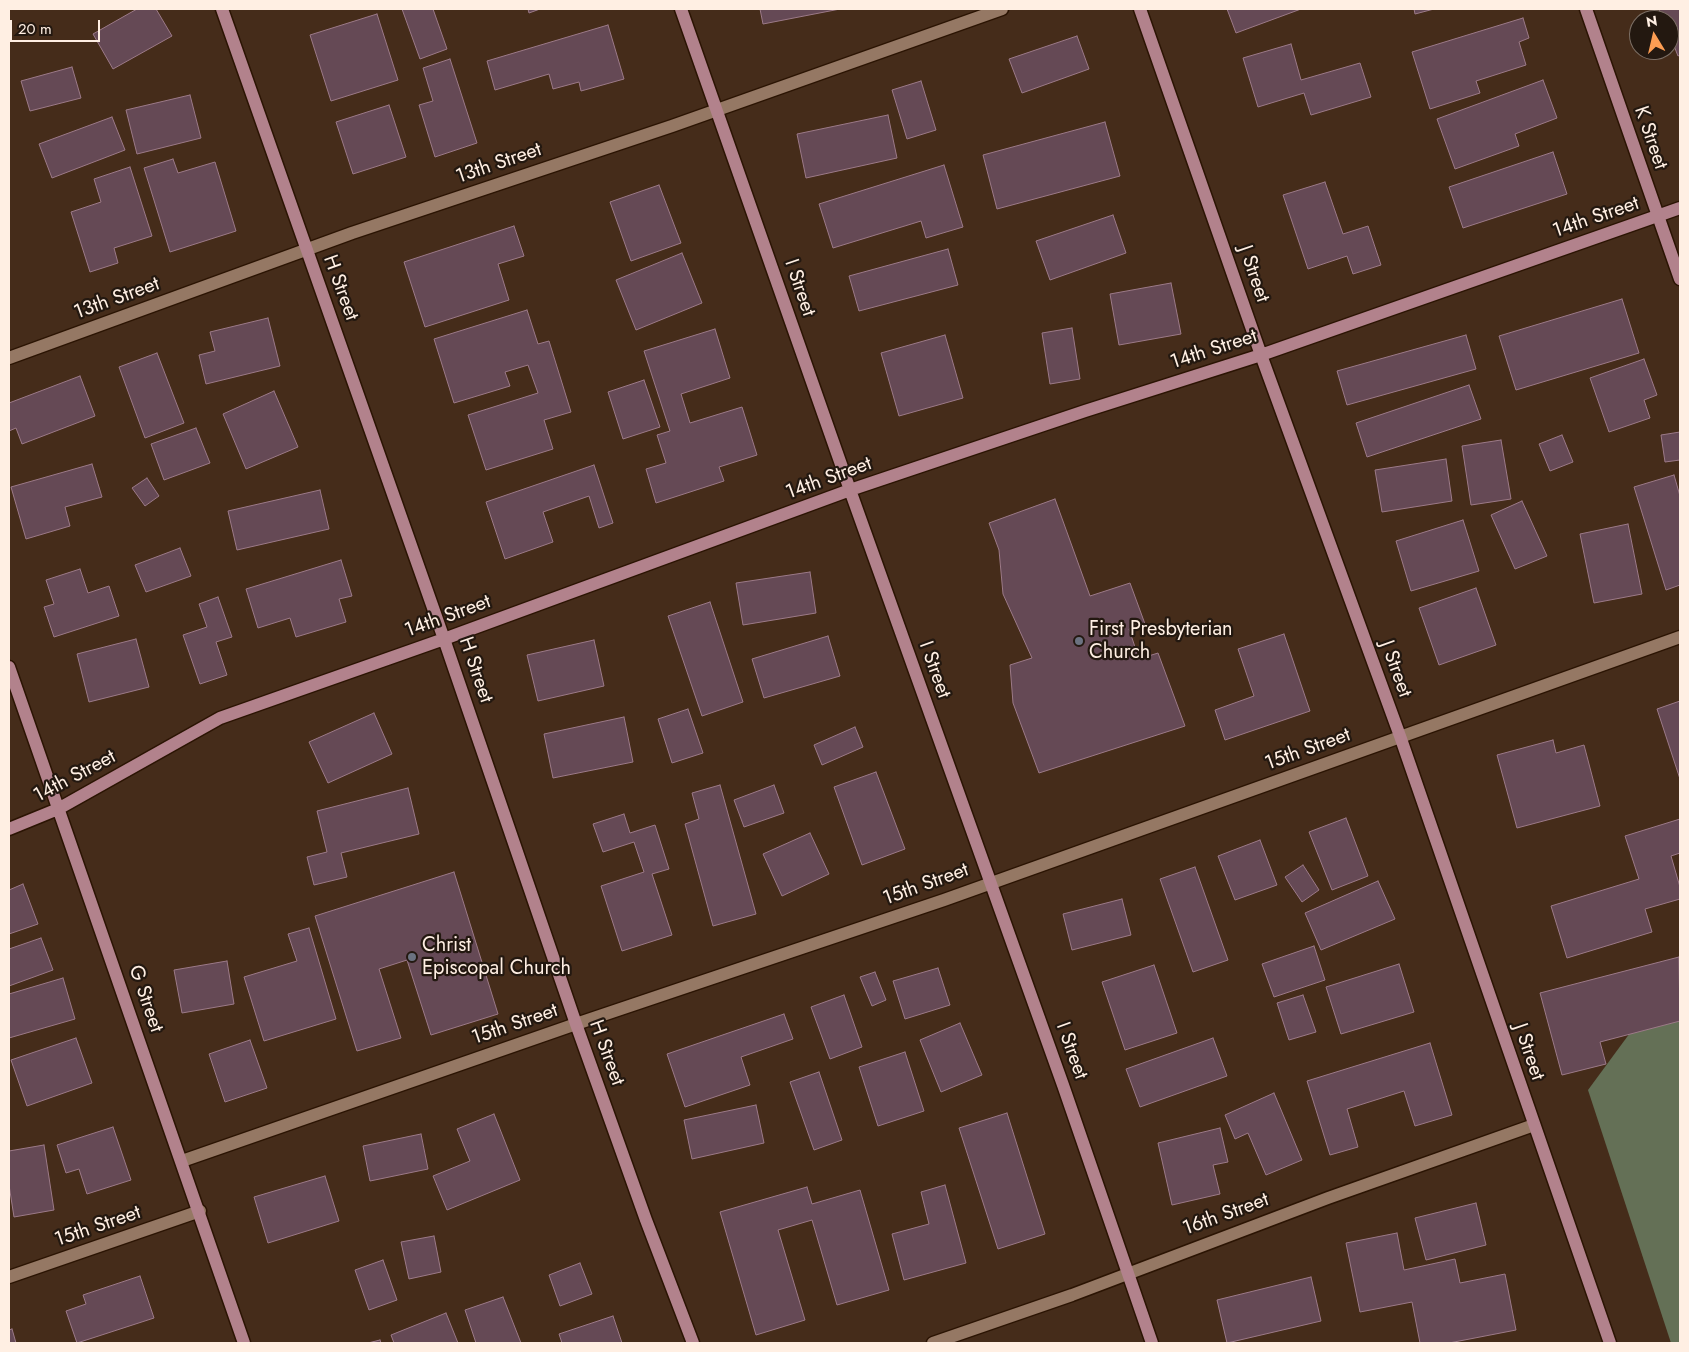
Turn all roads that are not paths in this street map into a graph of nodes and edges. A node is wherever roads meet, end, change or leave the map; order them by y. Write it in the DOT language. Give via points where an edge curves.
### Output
graph roads {
  1 [pos="222,9"];
  2 [pos="681,9"];
  3 [pos="1002,9"];
  4 [pos="1140,9"];
  5 [pos="1586,9"];
  6 [pos="717,109"];
  7 [pos="1680,208"];
  8 [pos="1658,216"];
  9 [pos="306,250"];
  10 [pos="1680,279"];
  11 [pos="1261,355"];
  12 [pos="9,358"];
  13 [pos="850,490"];
  14 [pos="1680,636"];
  15 [pos="444,639"];
  16 [pos="9,667"];
  17 [pos="1400,736"];
  18 [pos="58,810"];
  19 [pos="9,829"];
  20 [pos="990,882"];
  21 [pos="576,1024"];
  22 [pos="1534,1125"];
  23 [pos="182,1161"];
  24 [pos="200,1212"];
  25 [pos="1128,1272"];
  26 [pos="9,1278"];
  27 [pos="244,1343"];
  28 [pos="693,1343"];
  29 [pos="933,1343"];
  30 [pos="1152,1343"];
  31 [pos="1610,1343"];
  1 -- 9 [label="street, H Street"];
  2 -- 6 [label="street, I Street"];
  3 -- 6 [label="street, 13th Street"];
  4 -- 11 [label="street, J Street"];
  5 -- 8 [label="street, K Street"];
  6 -- 9 [label="street, 13th Street"];
  6 -- 13 [label="street, I Street"];
  7 -- 8 [label="street, 14th Street"];
  8 -- 10 [label="street, K Street"];
  8 -- 11 [label="street, 14th Street"];
  9 -- 12 [label="street, 13th Street"];
  9 -- 15 [label="street, H Street"];
  11 -- 13 [label="street, 14th Street"];
  11 -- 17 [label="street, J Street"];
  13 -- 15 [label="street, 14th Street"];
  13 -- 20 [label="street, I Street"];
  14 -- 17 [label="street, 15th Street"];
  15 -- 18 [label="street, 14th Street" via="220,718"];
  15 -- 21 [label="street, H Street"];
  16 -- 18 [label="street, G Street"];
  17 -- 20 [label="street, 15th Street"];
  17 -- 22 [label="street, J Street"];
  18 -- 19 [label="street, 14th Street"];
  18 -- 23 [label="street, G Street"];
  20 -- 21 [label="street, 15th Street" via="934,904"];
  20 -- 25 [label="street, I Street"];
  21 -- 23 [label="street, 15th Street"];
  21 -- 28 [label="street, H Street"];
  22 -- 25 [label="street, 16th Street"];
  22 -- 31 [label="street, J Street"];
  23 -- 24 [label="street, G Street"];
  24 -- 26 [label="street, 15th Street"];
  24 -- 27 [label="street, G Street"];
  25 -- 29 [label="street, 16th Street"];
  25 -- 30 [label="street, I Street"];
}
